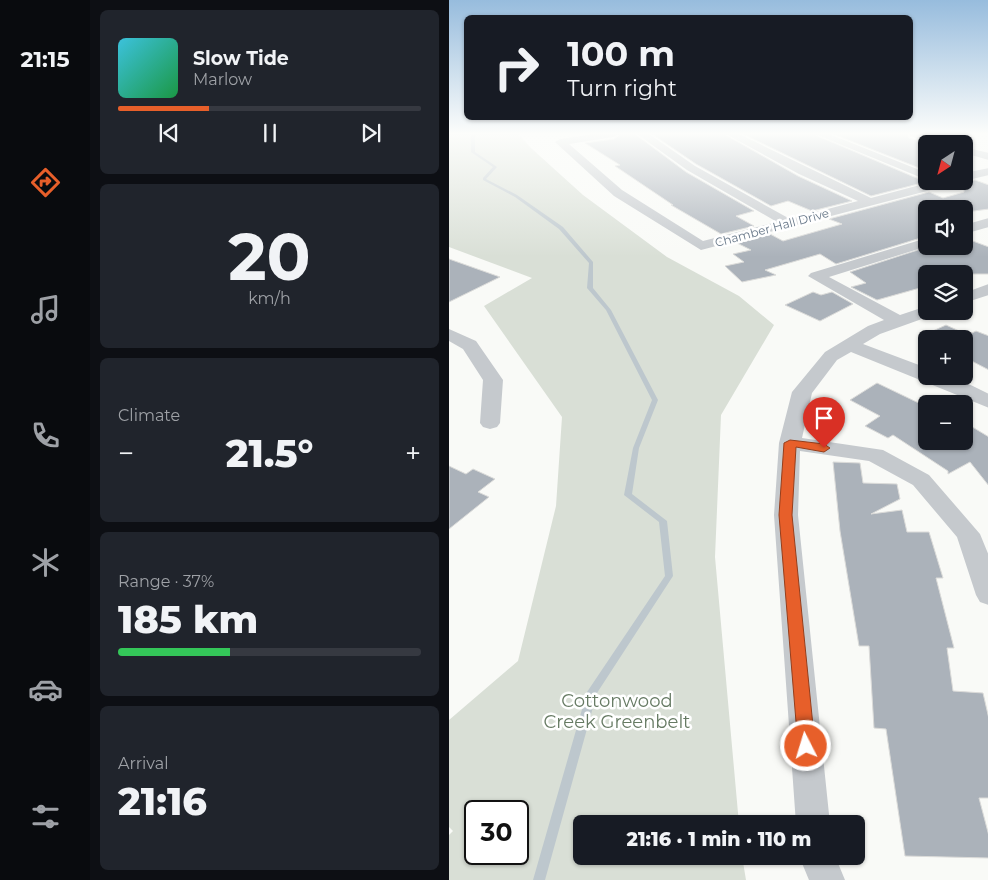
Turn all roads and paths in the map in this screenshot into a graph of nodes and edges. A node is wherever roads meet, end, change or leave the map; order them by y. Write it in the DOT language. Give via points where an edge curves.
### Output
graph roads {
  1 [pos="598,175"];
  2 [pos="703,175"];
  3 [pos="810,175"];
  4 [pos="918,189"];
  5 [pos="870,202"];
  6 [pos="988,222"];
  7 [pos="788,223"];
  8 [pos="973,227"];
  9 [pos="918,245"];
  10 [pos="988,289"];
  11 [pos="973,294"];
  12 [pos="973,300"];
  13 [pos="988,307"];
  14 [pos="918,314"];
  15 [pos="898,321"];
  16 [pos="449,334"];
  17 [pos="849,345"];
  18 [pos="918,372"];
  19 [pos="951,385"];
  20 [pos="988,402"];
  21 [pos="490,423"];
  22 [pos="790,443"];
  23 [pos="988,595"];
  24 [pos="812,815"];
  25 [pos="821,865"];
  26 [pos="827,880"];
  1 -- 7 [label="street, Chamber Hall Drive" via="618,193 701,246"];
  2 -- 7 [label="street"];
  3 -- 5 [label="street"];
  4 -- 5 [label="street, Chamber Hall Drive"];
  5 -- 7 [label="street, Chamber Hall Drive"];
  6 -- 8 [label="street"];
  9 -- 15 [label="street" via="816,276"];
  10 -- 11 [label="street"];
  12 -- 13 [label="street"];
  14 -- 15 [label="street"];
  15 -- 17 [label="street"];
  16 -- 21 [label="street" via="470,345 493,380"];
  17 -- 18 [label="street"];
  17 -- 22 [label="street" via="831,356 802,392"];
  19 -- 20 [label="street"];
  22 -- 23 [label="street" via="875,455 921,480 968,534"];
  22 -- 24 [label="street" via="786,515"];
  25 -- 26 [label="street"];
}
